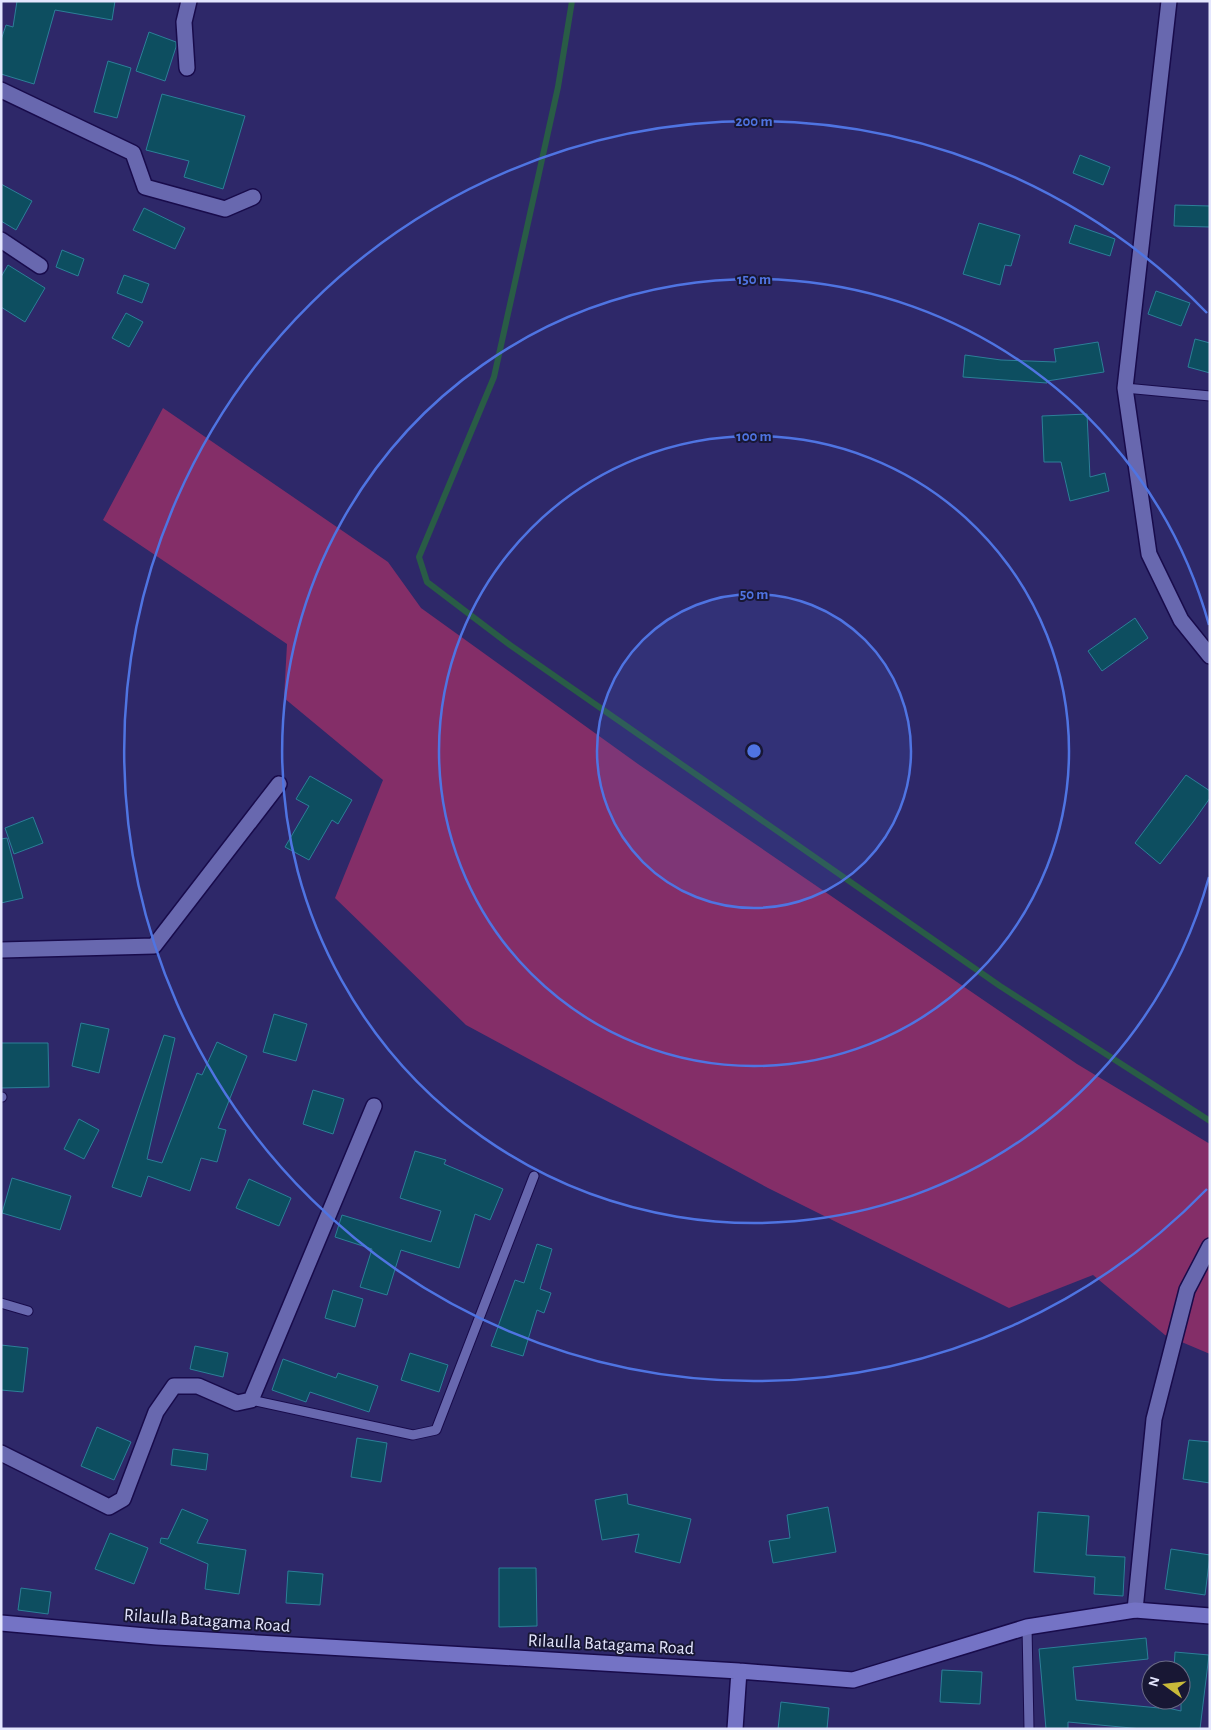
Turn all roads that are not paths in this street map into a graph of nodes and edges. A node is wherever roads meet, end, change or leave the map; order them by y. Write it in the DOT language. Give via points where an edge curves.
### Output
graph roads {
  1 [pos="189,1"];
  2 [pos="1168,1"];
  3 [pos="187,68"];
  4 [pos="1,90"];
  5 [pos="253,197"];
  6 [pos="1,240"];
  7 [pos="40,266"];
  8 [pos="1125,388"];
  9 [pos="1210,396"];
  10 [pos="1210,656"];
  11 [pos="279,784"];
  12 [pos="1,950"];
  13 [pos="374,1106"];
  14 [pos="534,1176"];
  15 [pos="1210,1246"];
  16 [pos="1,1303"];
  17 [pos="28,1311"];
  18 [pos="251,1400"];
  19 [pos="1,1453"];
  20 [pos="1135,1610"];
  21 [pos="1210,1616"];
  22 [pos="1,1623"];
  23 [pos="1027,1627"];
  24 [pos="739,1671"];
  25 [pos="735,1729"];
  26 [pos="1029,1729"];
  1 -- 3 [label="street" via="184,22"];
  2 -- 8 [label="street"];
  4 -- 5 [label="street" via="133,153 145,187 225,209"];
  6 -- 7 [label="street"];
  8 -- 9 [label="lane"];
  8 -- 10 [label="street" via="1149,554 1181,620"];
  11 -- 12 [label="street" via="154,946"];
  13 -- 18 [label="street"];
  14 -- 18 [label="lane" via="436,1430 413,1435"];
  15 -- 20 [label="street" via="1187,1290 1154,1420"];
  16 -- 17 [label="lane"];
  18 -- 19 [label="street" via="237,1403 198,1386 174,1386 156,1412 123,1499 109,1507"];
  20 -- 21 [label="street, Rilaulla Batagama Road"];
  20 -- 23 [label="street, Rilaulla Batagama Road"];
  22 -- 24 [label="street, Rilaulla Batagama Road" via="157,1637"];
  23 -- 24 [label="street, Rilaulla Batagama Road" via="853,1680"];
  23 -- 26 [label="lane"];
  24 -- 25 [label="street"];
}
